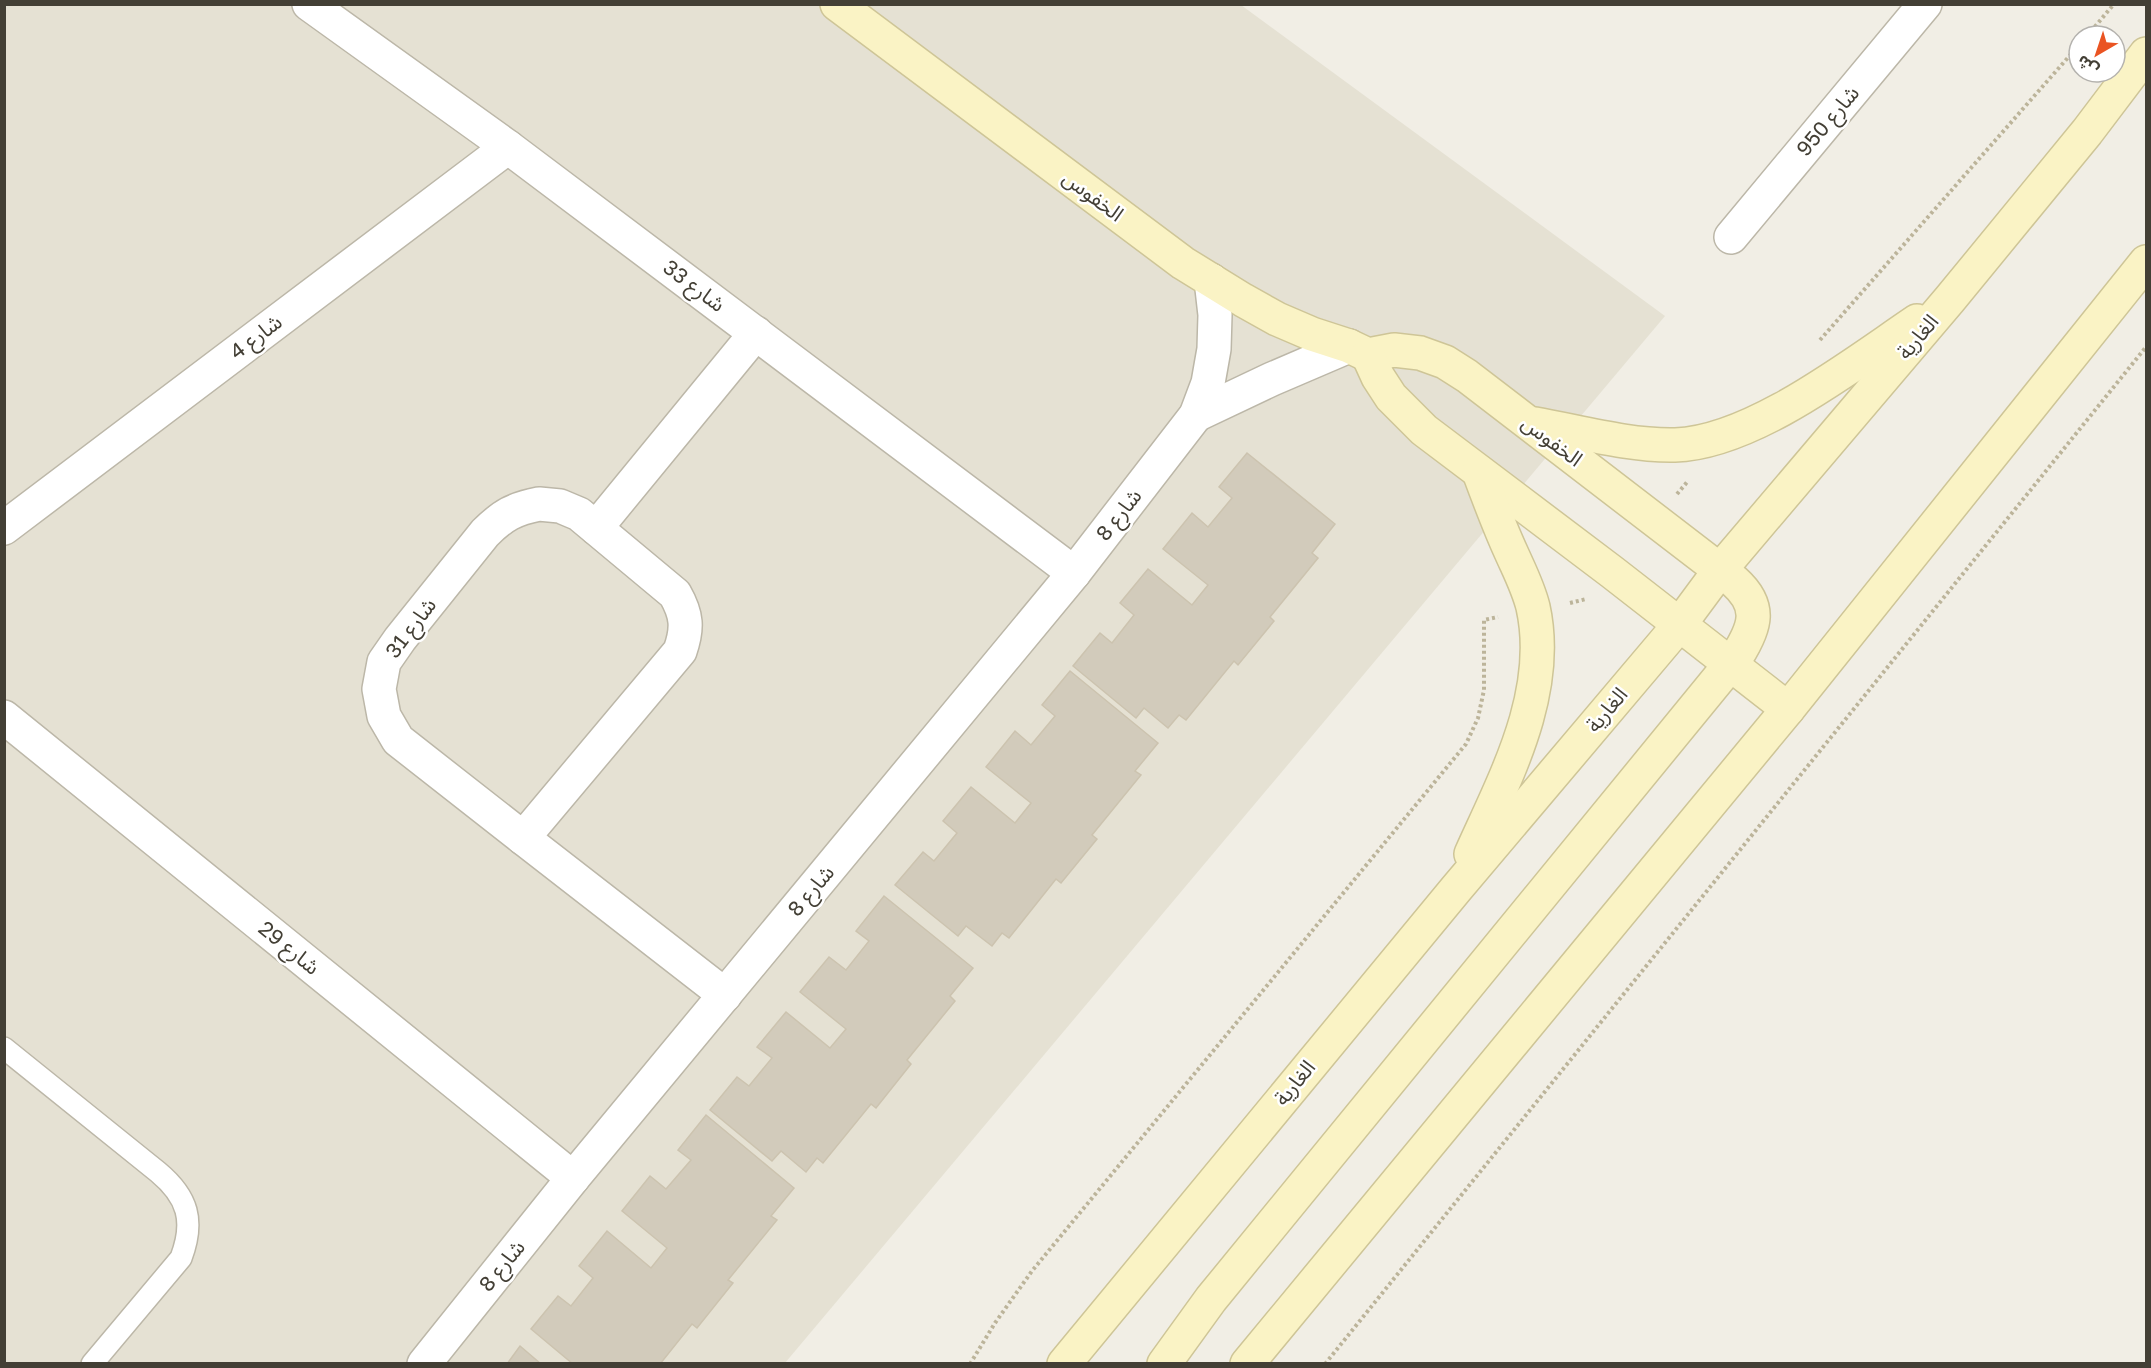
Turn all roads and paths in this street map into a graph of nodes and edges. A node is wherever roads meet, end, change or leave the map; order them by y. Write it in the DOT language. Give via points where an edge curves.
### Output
graph roads {
  1 [pos="309,4"];
  2 [pos="837,4"];
  3 [pos="1925,4"];
  4 [pos="2114,4"];
  5 [pos="2096,24"];
  6 [pos="2146,54"];
  7 [pos="2067,59"];
  8 [pos="508,147"];
  9 [pos="1731,237"];
  10 [pos="2146,262"];
  11 [pos="1211,280"];
  12 [pos="1950,299"];
  13 [pos="756,333"];
  14 [pos="1819,341"];
  15 [pos="2146,347"];
  16 [pos="1359,351"];
  17 [pos="1196,416"];
  18 [pos="1528,423"];
  19 [pos="1479,472"];
  20 [pos="4,528"];
  21 [pos="596,528"];
  22 [pos="1720,570"];
  23 [pos="1074,573"];
  24 [pos="1533,608"];
  25 [pos="1680,624"];
  26 [pos="1730,664"];
  27 [pos="1788,709"];
  28 [pos="4,717"];
  29 [pos="523,838"];
  30 [pos="1456,888"];
  31 [pos="725,995"];
  32 [pos="4,1048"];
  33 [pos="573,1178"];
  34 [pos="92,1364"];
  35 [pos="424,1364"];
  36 [pos="970,1364"];
  37 [pos="1064,1364"];
  38 [pos="1164,1364"];
  39 [pos="1247,1364"];
  40 [pos="1325,1364"];
  1 -- 8 [label="street, شارع 33"];
  2 -- 11 [label="main road, الخفوس"];
  3 -- 9 [label="street, شارع 950"];
  4 -- 5 [label="path"];
  6 -- 12 [label="main road, الغارية"];
  7 -- 14 [label="path"];
  8 -- 13 [label="street, شارع 33"];
  8 -- 20 [label="street, شارع 4"];
  10 -- 27 [label="main road"];
  11 -- 16 [label="main road, الخفوس" via="1277,319"];
  11 -- 17 [label="street, شارع 8" via="1214,349 1208,383"];
  12 -- 18 [label="main road" via="1821,385 1737,431 1708,441 1674,445 1631,441"];
  12 -- 22 [label="main road, الغارية"];
  13 -- 21 [label="street"];
  13 -- 23 [label="street, شارع 33"];
  15 -- 40 [label="path"];
  16 -- 17 [label="street, شارع 8" via="1272,379"];
  16 -- 18 [label="main road, الخفوس" via="1420,353 1445,362"];
  16 -- 19 [label="main road" via="1407,414"];
  17 -- 23 [label="street, شارع 8"];
  18 -- 22 [label="main road, الخفوس"];
  19 -- 24 [label="main road"];
  19 -- 25 [label="main road"];
  21 -- 29 [label="street, شارع 31" via="675,594 684,614 685,637 680,651"];
  21 -- 29 [label="street, شارع 31" via="579,514 560,506 518,508 500,518 384,662 379,689 384,716 398,740"];
  22 -- 25 [label="main road, الغارية"];
  22 -- 26 [label="main road, الخفوس" via="1743,589 1753,606 1748,638"];
  23 -- 31 [label="street, شارع 8"];
  24 -- 30 [label="main road" via="1536,673 1530,710 1512,762"];
  24 -- 36 [label="path" via="1484,620 1484,690 1478,718 1466,744 1032,1271"];
  25 -- 26 [label="main road"];
  25 -- 30 [label="main road, الغارية"];
  26 -- 27 [label="main road"];
  26 -- 38 [label="main road" via="1218,1290"];
  27 -- 39 [label="main road"];
  28 -- 33 [label="street, شارع 29"];
  29 -- 31 [label="street, شارع 31"];
  30 -- 37 [label="main road, الغارية"];
  31 -- 33 [label="street, شارع 8"];
  32 -- 34 [label="lane" via="158,1172 184,1201 189,1220 188,1240 181,1258"];
  33 -- 35 [label="street, شارع 8"];
}
